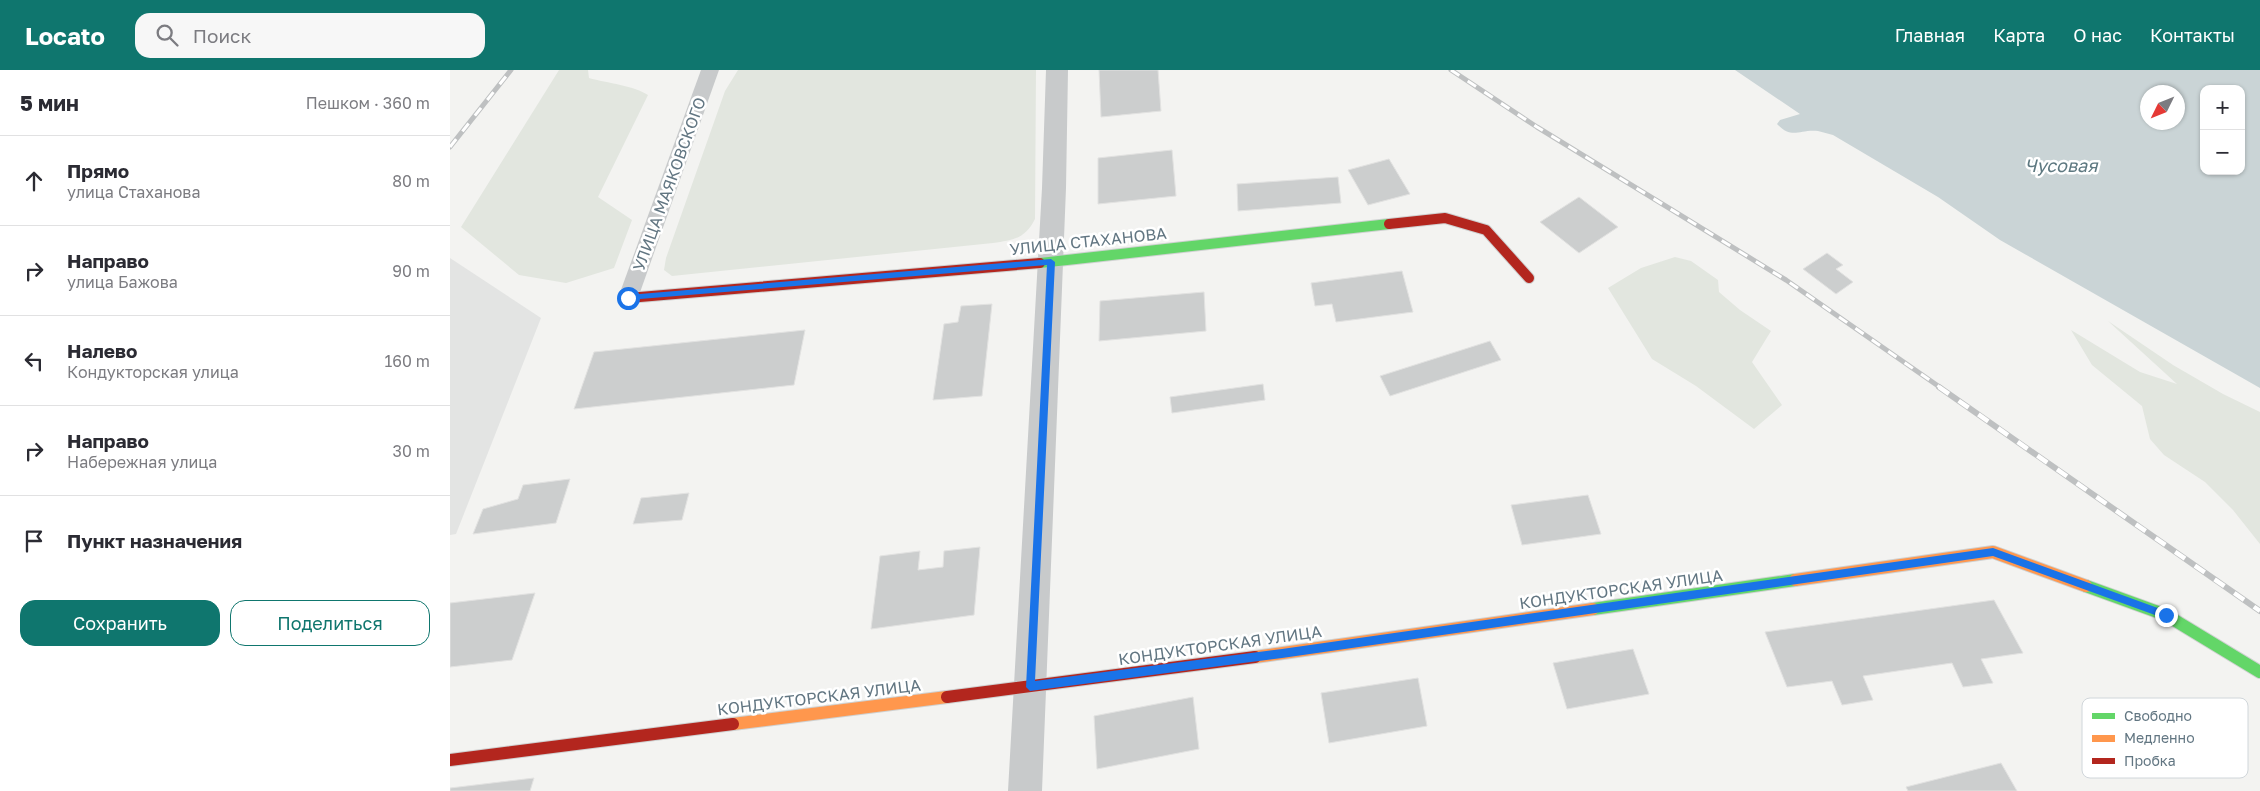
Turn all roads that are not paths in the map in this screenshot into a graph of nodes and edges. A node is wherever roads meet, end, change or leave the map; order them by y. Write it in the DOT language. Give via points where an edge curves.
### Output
graph roads {
  1 [pos="710,70"];
  2 [pos="1057,70"];
  3 [pos="1051,262"];
  4 [pos="1529,278"];
  5 [pos="628,298"];
  6 [pos="2260,672"];
  7 [pos="1030,687"];
  8 [pos="450,760"];
  9 [pos="1025,791"];
  1 -- 5 [label="lane, УЛИЦА МАЯКОВСКОГО"];
  2 -- 3 [label="street"];
  3 -- 4 [label="street, УЛИЦА СТАХАНОВА" via="1444,218 1486,230"];
  3 -- 5 [label="street, УЛИЦА СТАХАНОВА"];
  3 -- 7 [label="street"];
  6 -- 7 [label="street, КОНДУКТОРСКАЯ УЛИЦА" via="2166,615 1993,552"];
  7 -- 8 [label="street, КОНДУКТОРСКАЯ УЛИЦА"];
  7 -- 9 [label="street"];
}
